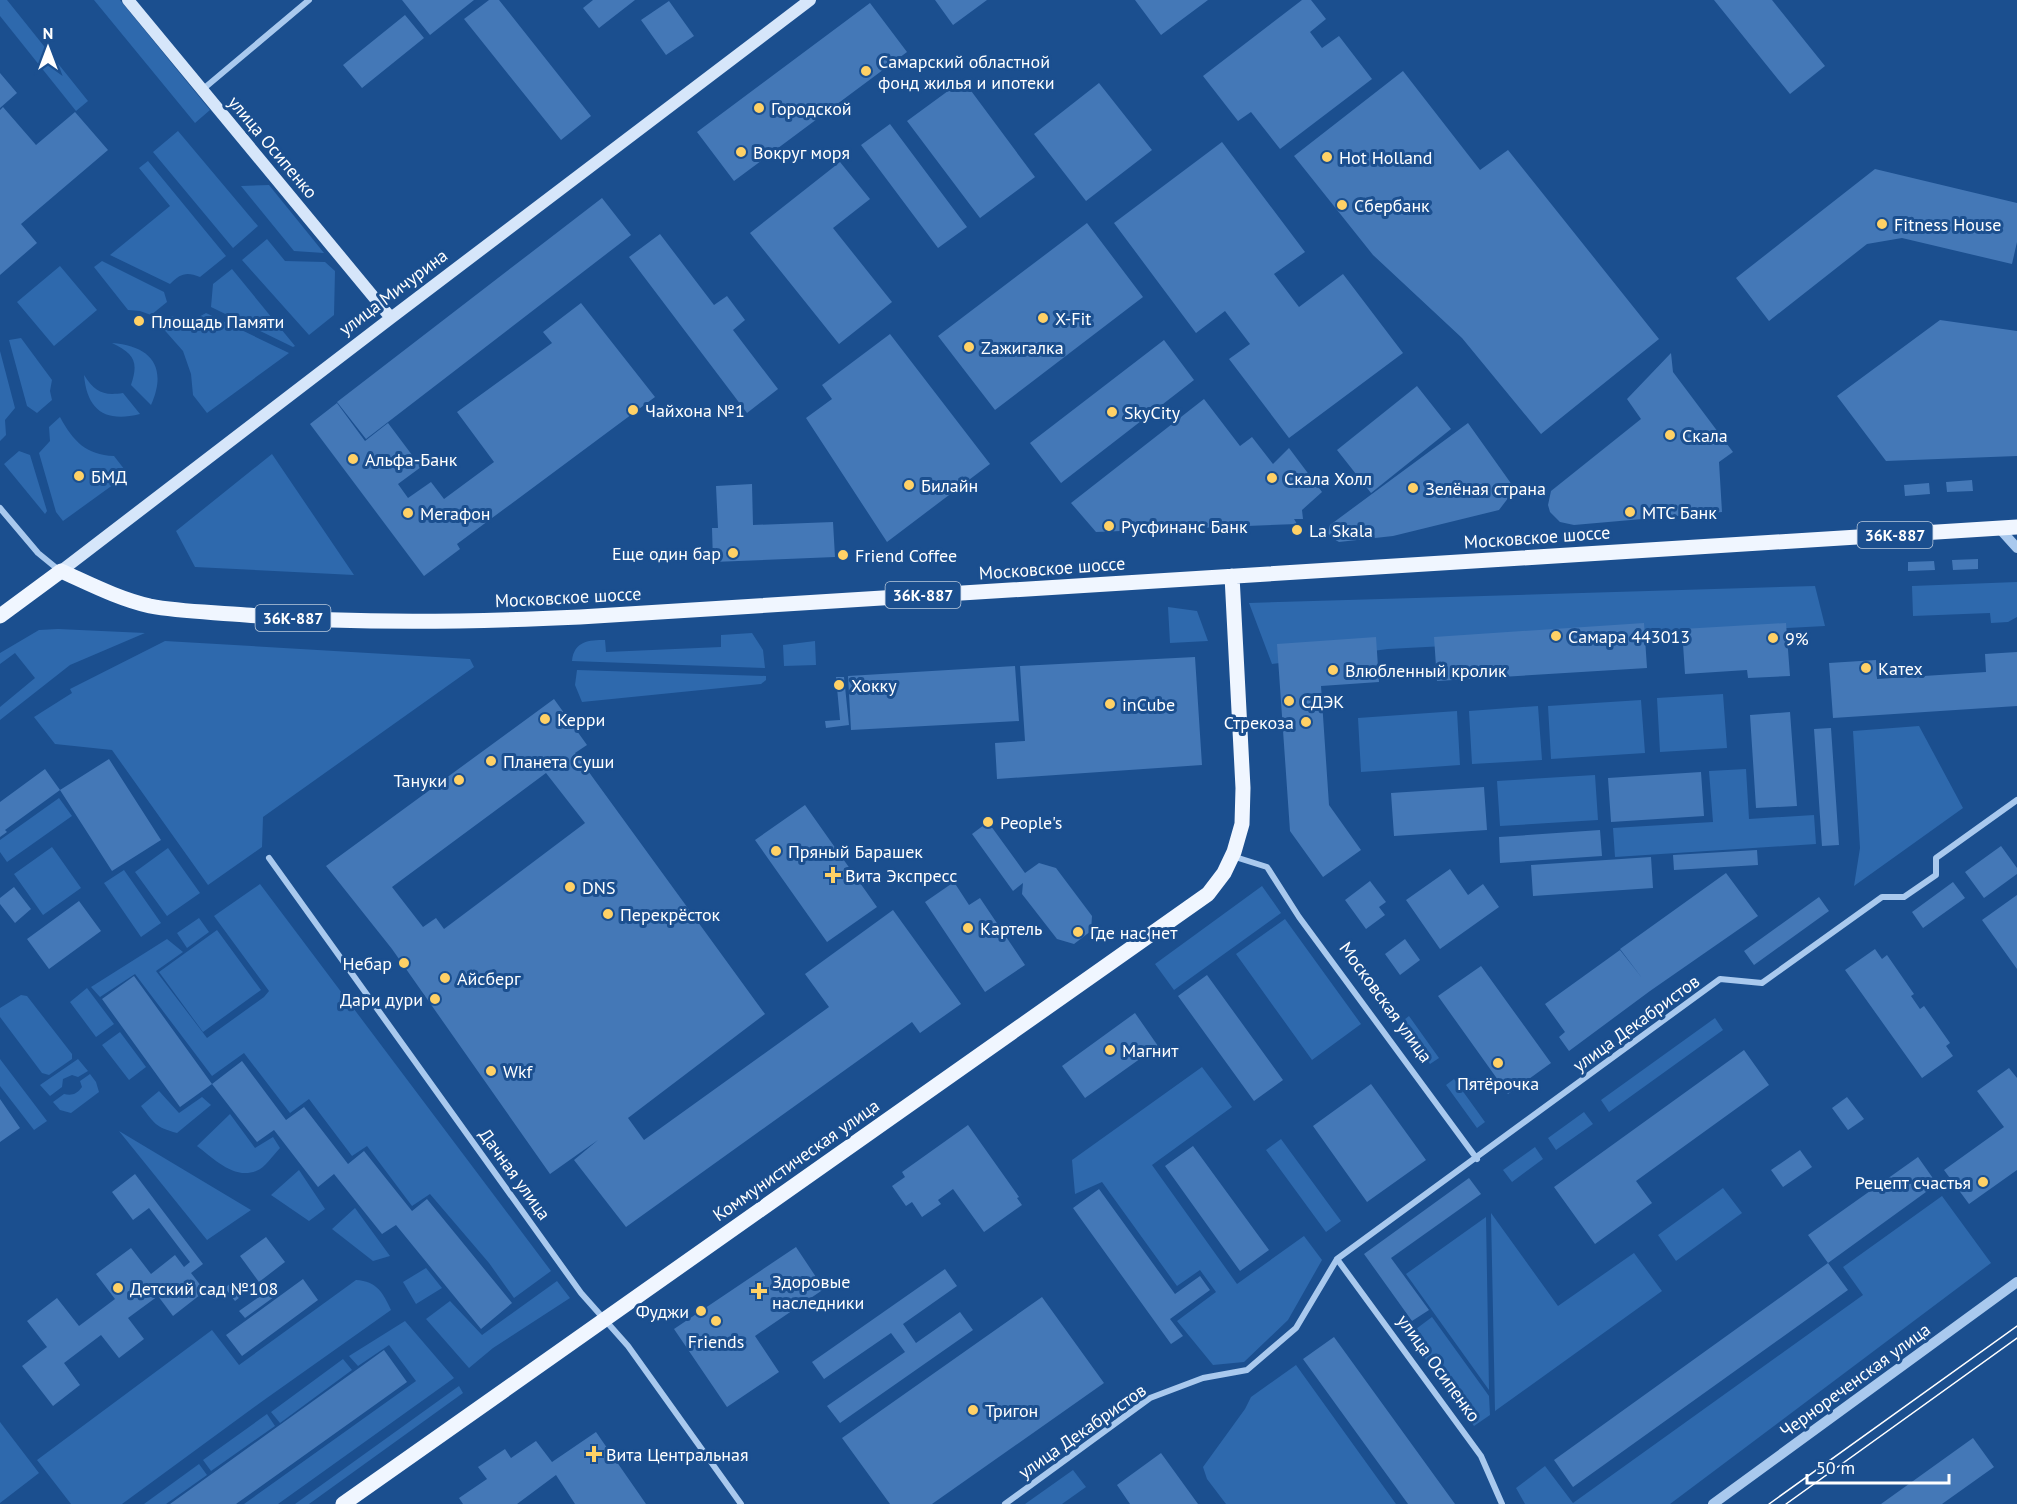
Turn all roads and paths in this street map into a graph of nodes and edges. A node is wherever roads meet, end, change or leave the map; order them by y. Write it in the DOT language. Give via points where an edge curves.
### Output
graph roads {
  1 [pos="128,0"];
  2 [pos="309,0"];
  3 [pos="810,0"];
  4 [pos="202,90"];
  5 [pos="391,318"];
  6 [pos="0,508"];
  7 [pos="2017,527"];
  8 [pos="1998,528"];
  9 [pos="2017,548"];
  10 [pos="61,571"];
  11 [pos="1232,576"];
  12 [pos="0,616"];
  13 [pos="2017,801"];
  14 [pos="1232,856"];
  15 [pos="269,858"];
  16 [pos="1477,1159"];
  17 [pos="1337,1259"];
  18 [pos="2017,1282"];
  19 [pos="605,1318"];
  20 [pos="343,1504"];
  21 [pos="741,1504"];
  22 [pos="1005,1504"];
  23 [pos="1502,1504"];
  24 [pos="1713,1504"];
  1 -- 4 [label="main road, улица Осипенко"];
  2 -- 4 [label="street"];
  3 -- 5 [label="main road, улица Мичурина"];
  4 -- 5 [label="main road, улица Осипенко"];
  5 -- 10 [label="main road, улица Мичурина"];
  6 -- 10 [label="street" via="38,553"];
  7 -- 8 [label="main road, Московское шоссе / 36К-887"];
  8 -- 9 [label="street"];
  8 -- 11 [label="main road, Московское шоссе / 36К-887"];
  10 -- 11 [label="main road, Московское шоссе / 36К-887" via="116,596 150,606 291,618 413,621 580,617"];
  10 -- 12 [label="main road, улица Мичурина"];
  11 -- 14 [label="main road, Коммунистическая улица" via="1243,788 1242,824"];
  13 -- 16 [label="street, улица Декабристов" via="1936,858 1936,875 1904,897 1882,897 1761,983 1720,979"];
  14 -- 16 [label="street, Московская улица" via="1267,867 1299,917"];
  14 -- 19 [label="main road, Коммунистическая улица" via="1208,894"];
  15 -- 19 [label="street, Дачная улица" via="574,1283"];
  16 -- 17 [label="street"];
  17 -- 22 [label="street, улица Декабристов" via="1296,1328 1247,1370 1203,1378 1150,1398"];
  17 -- 23 [label="street, улица Осипенко" via="1481,1456"];
  18 -- 24 [label="street, Чернореченская улица"];
  19 -- 20 [label="main road, Коммунистическая улица"];
  19 -- 21 [label="street, Дачная улица"];
}
